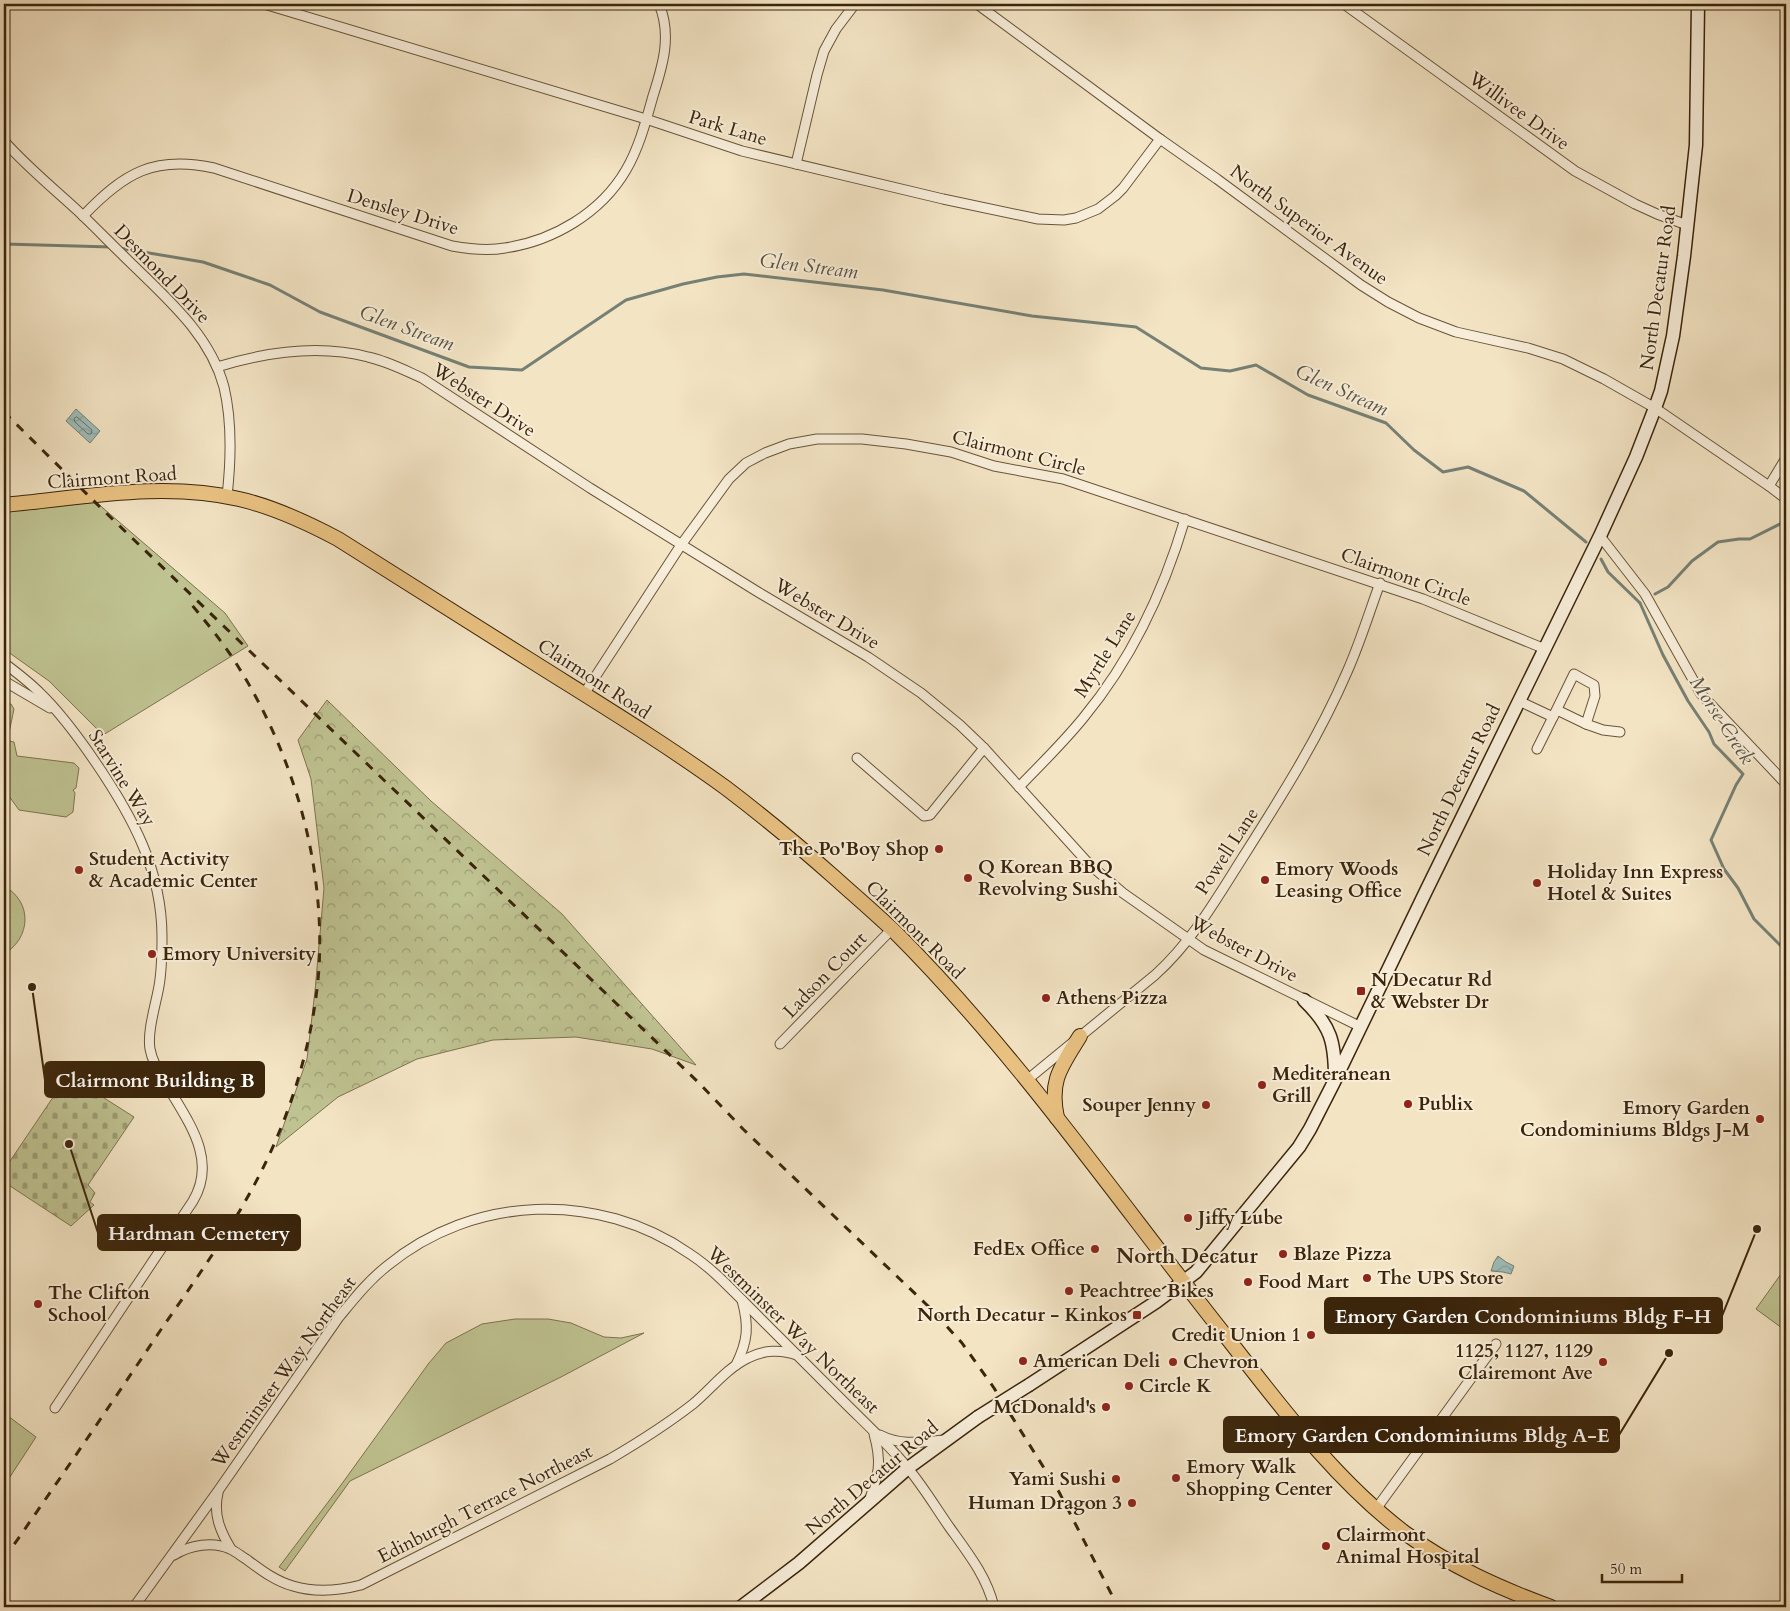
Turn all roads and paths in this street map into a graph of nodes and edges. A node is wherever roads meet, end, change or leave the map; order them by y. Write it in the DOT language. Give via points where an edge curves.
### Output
graph roads {
  1 [pos="264,4"];
  2 [pos="659,4"];
  3 [pos="855,4"];
  4 [pos="977,4"];
  5 [pos="1344,4"];
  6 [pos="1698,4"];
  7 [pos="646,119"];
  8 [pos="1160,139"];
  9 [pos="4,140"];
  10 [pos="796,164"];
  11 [pos="82,216"];
  12 [pos="1687,225"];
  13 [pos="217,367"];
  14 [pos="1655,408"];
  15 [pos="1786,458"];
  16 [pos="1769,486"];
  17 [pos="227,496"];
  18 [pos="1786,499"];
  19 [pos="4,506"];
  20 [pos="1185,519"];
  21 [pos="1600,536"];
  22 [pos="681,545"];
  23 [pos="1380,584"];
  24 [pos="1545,649"];
  25 [pos="4,663"];
  26 [pos="4,681"];
  27 [pos="584,694"];
  28 [pos="1519,700"];
  29 [pos="56,712"];
  30 [pos="1555,713"];
  31 [pos="1586,724"];
  32 [pos="1620,732"];
  33 [pos="984,748"];
  34 [pos="1537,749"];
  35 [pos="857,758"];
  36 [pos="1786,784"];
  37 [pos="1019,787"];
  38 [pos="892,929"];
  39 [pos="1188,940"];
  40 [pos="1304,1000"];
  41 [pos="1362,1027"];
  42 [pos="1080,1036"];
  43 [pos="780,1044"];
  44 [pos="1027,1080"];
  45 [pos="1334,1082"];
  46 [pos="1058,1122"];
  47 [pos="1183,1283"];
  48 [pos="742,1300"];
  49 [pos="1496,1344"];
  50 [pos="799,1356"];
  51 [pos="736,1365"];
  52 [pos="55,1408"];
  53 [pos="873,1431"];
  54 [pos="946,1440"];
  55 [pos="908,1468"];
  56 [pos="218,1490"];
  57 [pos="868,1503"];
  58 [pos="1376,1509"];
  59 [pos="231,1549"];
  60 [pos="166,1561"];
  61 [pos="134,1607"];
  62 [pos="741,1607"];
  63 [pos="994,1607"];
  64 [pos="1551,1607"];
  1 -- 7 [label="street, Park Lane"];
  2 -- 7 [label="street, Densley Drive" via="666,29 664,56"];
  3 -- 10 [label="street" via="824,51"];
  4 -- 8 [label="street, North Superior Avenue"];
  5 -- 12 [label="street, Willivee Drive" via="1575,171 1642,207"];
  6 -- 12 [label="main road, North Decatur Road" via="1696,145"];
  7 -- 10 [label="street, Park Lane" via="742,151"];
  7 -- 11 [label="street, Densley Drive" via="626,169 597,205 561,230 505,248 466,248 439,243 214,168 191,164 171,163 138,171 109,189"];
  8 -- 10 [label="street, Park Lane" via="1115,196 1098,209 1064,220 1038,219"];
  8 -- 14 [label="street, North Superior Avenue" via="1388,302 1456,332 1564,359"];
  9 -- 11 [label="street, Desmond Drive"];
  11 -- 13 [label="street, Desmond Drive" via="178,309 200,336"];
  12 -- 14 [label="main road, North Decatur Road" via="1673,336"];
  13 -- 17 [label="street, Desmond Drive" via="229,424"];
  13 -- 22 [label="street, Webster Drive" via="259,357 317,350 346,352 395,366 422,378"];
  14 -- 16 [label="street, North Superior Avenue"];
  14 -- 21 [label="main road, North Decatur Road"];
  15 -- 16 [label="street"];
  16 -- 18 [label="street, North Superior Avenue"];
  17 -- 19 [label="main road, Clairmont Road" via="148,491"];
  17 -- 27 [label="main road, Clairmont Road" via="300,519 338,540"];
  20 -- 22 [label="street, Clairmont Circle" via="1063,479 994,466 951,452 884,441 817,439 776,448 742,467 725,484"];
  20 -- 23 [label="street, Clairmont Circle"];
  20 -- 37 [label="street, Myrtle Lane" via="1155,602 1118,668 1084,718"];
  21 -- 24 [label="main road, North Decatur Road"];
  21 -- 36 [label="street" via="1645,594 1701,694"];
  22 -- 27 [label="street, Clairmont Circle"];
  22 -- 33 [label="street, Webster Drive" via="896,675 940,708"];
  23 -- 24 [label="street, Clairmont Circle"];
  23 -- 39 [label="street, Powell Lane" via="1347,672 1309,748 1270,815"];
  24 -- 28 [label="main road, North Decatur Road"];
  25 -- 29 [label="street, Starvine Way" via="39,692"];
  26 -- 29 [label="street, Starvine Way"];
  27 -- 38 [label="main road, Clairmont Road" via="748,805"];
  28 -- 30 [label="street"];
  28 -- 41 [label="main road, North Decatur Road"];
  29 -- 52 [label="street, Starvine Way" via="72,729 107,780 146,851 157,894 162,937 162,967 150,1048 157,1068 195,1136 204,1166 193,1201"];
  30 -- 31 [label="street"];
  30 -- 31 [label="street" via="1574,674 1594,685 1595,696"];
  30 -- 34 [label="street"];
  31 -- 32 [label="street"];
  33 -- 35 [label="street" via="930,815 924,816"];
  33 -- 37 [label="street, Webster Drive"];
  37 -- 39 [label="street, Webster Drive" via="1089,864"];
  38 -- 43 [label="street, Ladson Court"];
  38 -- 44 [label="main road, Clairmont Road"];
  39 -- 40 [label="street, Webster Drive"];
  39 -- 42 [label="street, Powell Lane" via="1156,975"];
  40 -- 41 [label="street, Webster Drive"];
  40 -- 45 [label="main road" via="1317,1012 1329,1032 1335,1060"];
  41 -- 45 [label="main road, North Decatur Road"];
  42 -- 44 [label="street, Powell Lane"];
  42 -- 46 [label="main road" via="1056,1078 1054,1098"];
  44 -- 46 [label="main road, Clairmont Road"];
  45 -- 47 [label="main road, North Decatur Road" via="1310,1130 1288,1162 1206,1262"];
  46 -- 47 [label="main road, Clairmont Road"];
  47 -- 54 [label="main road, North Decatur Road, bridge"];
  47 -- 58 [label="main road, Clairmont Road" via="1302,1433"];
  48 -- 50 [label="street, Westminster Way Northeast"];
  48 -- 51 [label="street, Edinburgh Terrace Northeast" via="747,1332 744,1350"];
  48 -- 56 [label="street, Westminster Way Northeast" via="690,1254 652,1232 613,1217 580,1211 532,1209 499,1213 457,1225 406,1252 360,1290"];
  49 -- 58 [label="street"];
  50 -- 51 [label="street, Edinburgh Terrace Northeast" via="767,1352"];
  50 -- 53 [label="street, Westminster Way Northeast"];
  51 -- 59 [label="street, Edinburgh Terrace Northeast" via="656,1431 610,1459 361,1585 326,1591 293,1586 262,1571"];
  53 -- 54 [label="street, Westminster Way Northeast" via="905,1443"];
  53 -- 55 [label="street, Westminster Way Northeast"];
  53 -- 57 [label="street, Westminster Way Northeast" via="879,1468"];
  54 -- 55 [label="main road, North Decatur Road"];
  55 -- 57 [label="main road, North Decatur Road"];
  55 -- 63 [label="street, Westminster Way Northeast" via="978,1568"];
  56 -- 59 [label="street, Edinburgh Terrace Northeast" via="217,1520"];
  56 -- 60 [label="street, Westminster Way Northeast"];
  57 -- 62 [label="main road, North Decatur Road" via="780,1579"];
  58 -- 64 [label="main road, Clairmont Road" via="1415,1540 1456,1566 1496,1586"];
  59 -- 60 [label="street, Edinburgh Terrace Northeast" via="214,1545 193,1546"];
  60 -- 61 [label="street, Westminster Way Northeast"];
}
